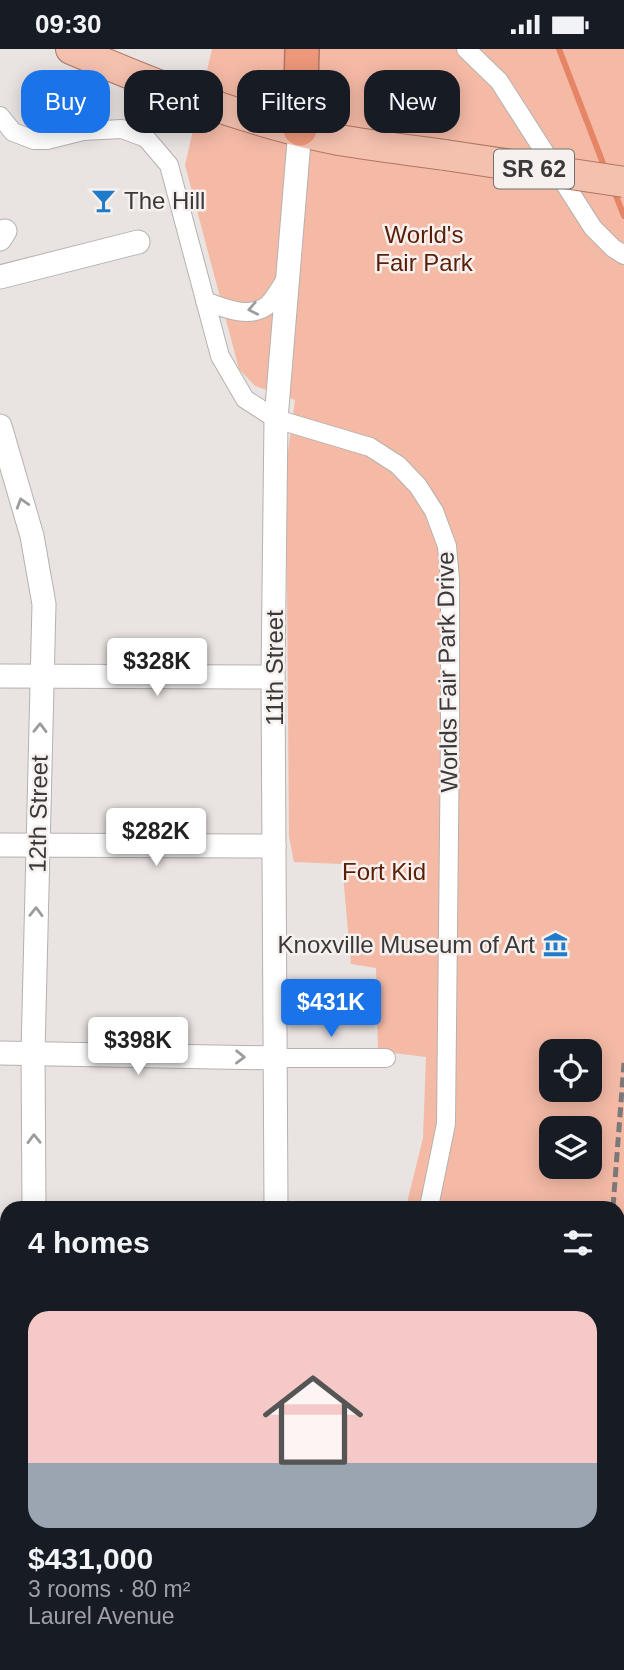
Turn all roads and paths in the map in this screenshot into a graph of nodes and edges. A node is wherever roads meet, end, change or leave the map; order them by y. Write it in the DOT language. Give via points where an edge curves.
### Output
graph roads {
  1 [pos="71,49"];
  2 [pos="302,49"];
  3 [pos="466,49"];
  4 [pos="301,70"];
  5 [pos="237,112"];
  6 [pos="0,116"];
  7 [pos="300,133"];
  8 [pos="315,133"];
  9 [pos="624,182"];
  10 [pos="138,241"];
  11 [pos="618,251"];
  12 [pos="288,276"];
  13 [pos="0,277"];
  14 [pos="205,301"];
  15 [pos="276,419"];
  16 [pos="0,426"];
  17 [pos="0,676"];
  18 [pos="41,676"];
  19 [pos="273,677"];
  20 [pos="0,845"];
  21 [pos="37,845"];
  22 [pos="274,846"];
  23 [pos="0,1053"];
  24 [pos="33,1053"];
  25 [pos="276,1058"];
  26 [pos="386,1058"];
  27 [pos="34,1201"];
  28 [pos="276,1201"];
  29 [pos="430,1201"];
  1 -- 5 [label="main road, SR 62"];
  2 -- 4 [label="highway"];
  3 -- 11 [label="street" via="499,81 593,228"];
  6 -- 14 [label="street, Worlds Fair Park Drive" via="13,132 34,141 122,129 146,138 169,165"];
  7 -- 12 [label="street, 11th Street"];
  8 -- 9 [label="main road, SR 62, bridge"];
  10 -- 13 [label="street"];
  12 -- 14 [label="street, one-way" via="268,305 259,310 228,310"];
  12 -- 15 [label="street, 11th Street"];
  14 -- 15 [label="street, Worlds Fair Park Drive" via="220,356 245,399"];
  15 -- 19 [label="street, 11th Street"];
  15 -- 29 [label="street, Worlds Fair Park Drive" via="370,447 398,465 434,511 447,546 446,1124"];
  18 -- 16 [label="street, 12th Street, one-way" via="44,604 32,536"];
  17 -- 18 [label="street"];
  18 -- 19 [label="street"];
  21 -- 18 [label="street, 12th Street, one-way"];
  19 -- 22 [label="street, 11th Street"];
  20 -- 21 [label="street"];
  21 -- 22 [label="street"];
  24 -- 21 [label="street, 12th Street, one-way"];
  22 -- 25 [label="street, 11th Street"];
  23 -- 24 [label="street"];
  24 -- 25 [label="street, one-way"];
  27 -- 24 [label="street, 12th Street, one-way"];
  25 -- 26 [label="street"];
  25 -- 28 [label="street, 11th Street"];
}
